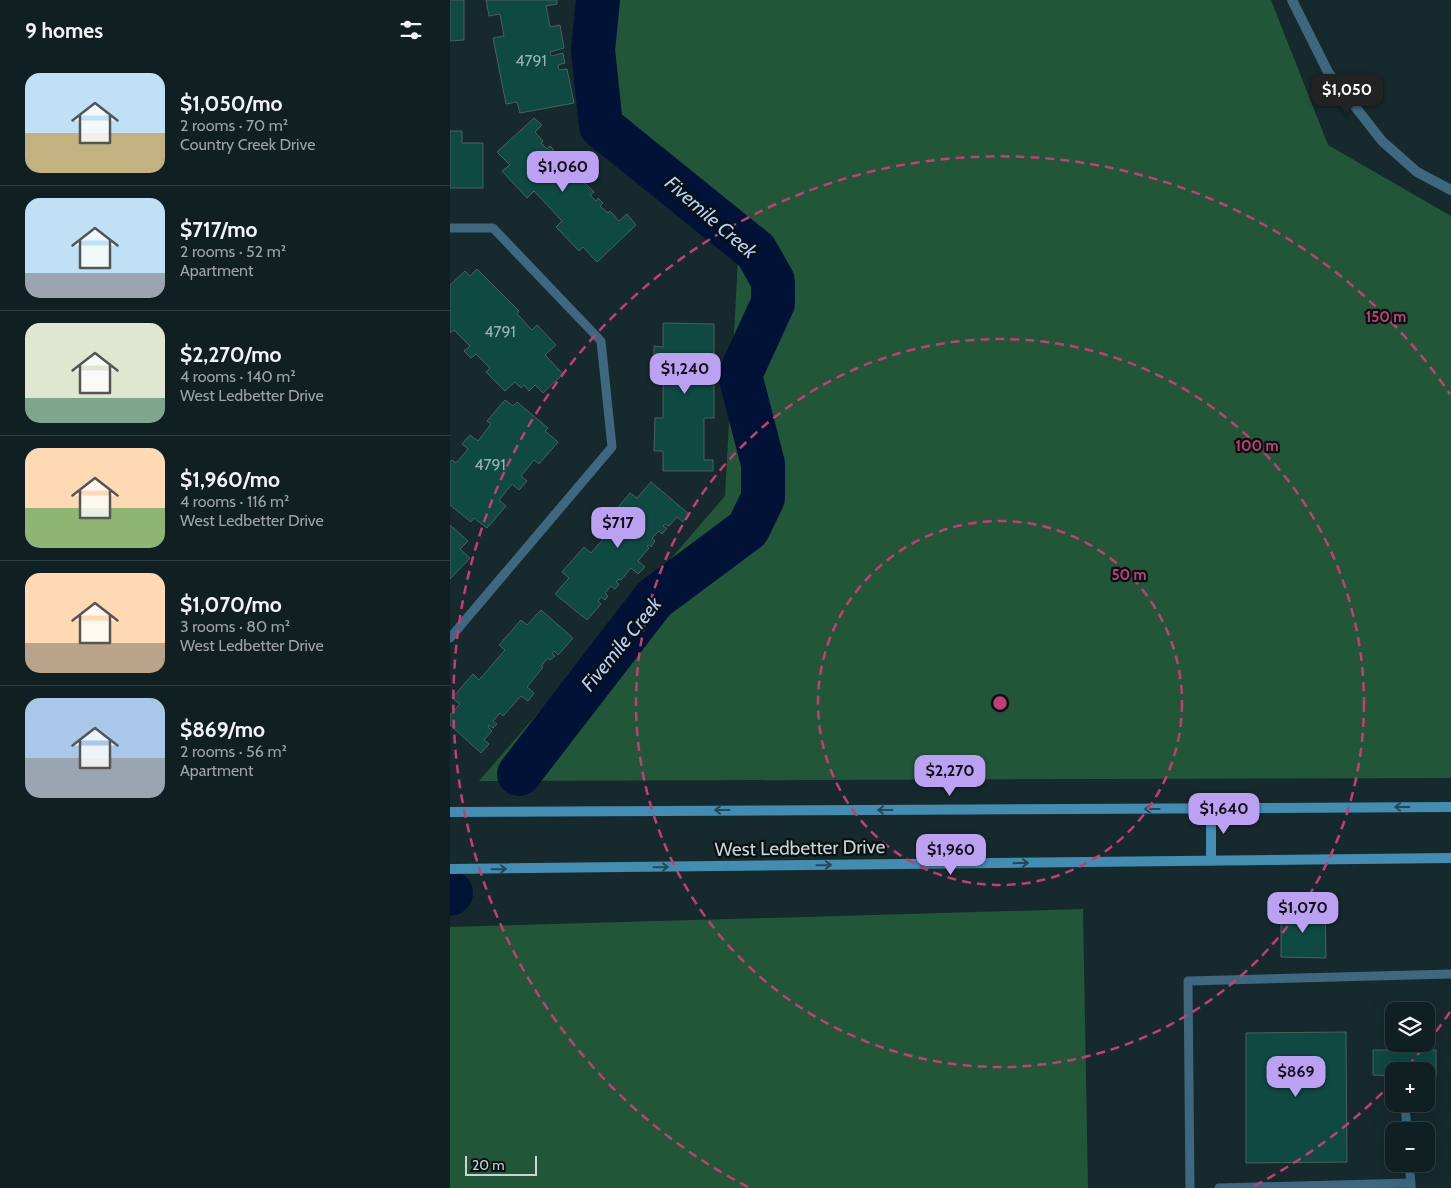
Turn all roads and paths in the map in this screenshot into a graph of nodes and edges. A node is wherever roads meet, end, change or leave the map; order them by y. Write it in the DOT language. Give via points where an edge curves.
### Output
graph roads {
  1 [pos="1292,0"];
  2 [pos="1451,190"];
  3 [pos="450,228"];
  4 [pos="450,638"];
  5 [pos="1451,807"];
  6 [pos="1212,808"];
  7 [pos="450,812"];
  8 [pos="1451,858"];
  9 [pos="1211,861"];
  10 [pos="450,869"];
  11 [pos="1451,974"];
  12 [pos="1410,1172"];
  13 [pos="1411,1185"];
  14 [pos="1190,1188"];
  15 [pos="1219,1188"];
  1 -- 2 [label="street" via="1328,72 1382,141 1417,172"];
  3 -- 4 [label="lane" via="493,228 601,340 612,447"];
  5 -- 6 [label="main road, West Ledbetter Drive, one-way"];
  6 -- 7 [label="main road, West Ledbetter Drive, one-way"];
  6 -- 9 [label="main road"];
  8 -- 9 [label="main road, West Ledbetter Drive"];
  10 -- 9 [label="main road, West Ledbetter Drive, one-way"];
  11 -- 14 [label="lane" via="1188,981"];
  12 -- 13 [label="lane"];
  13 -- 15 [label="lane"];
}
